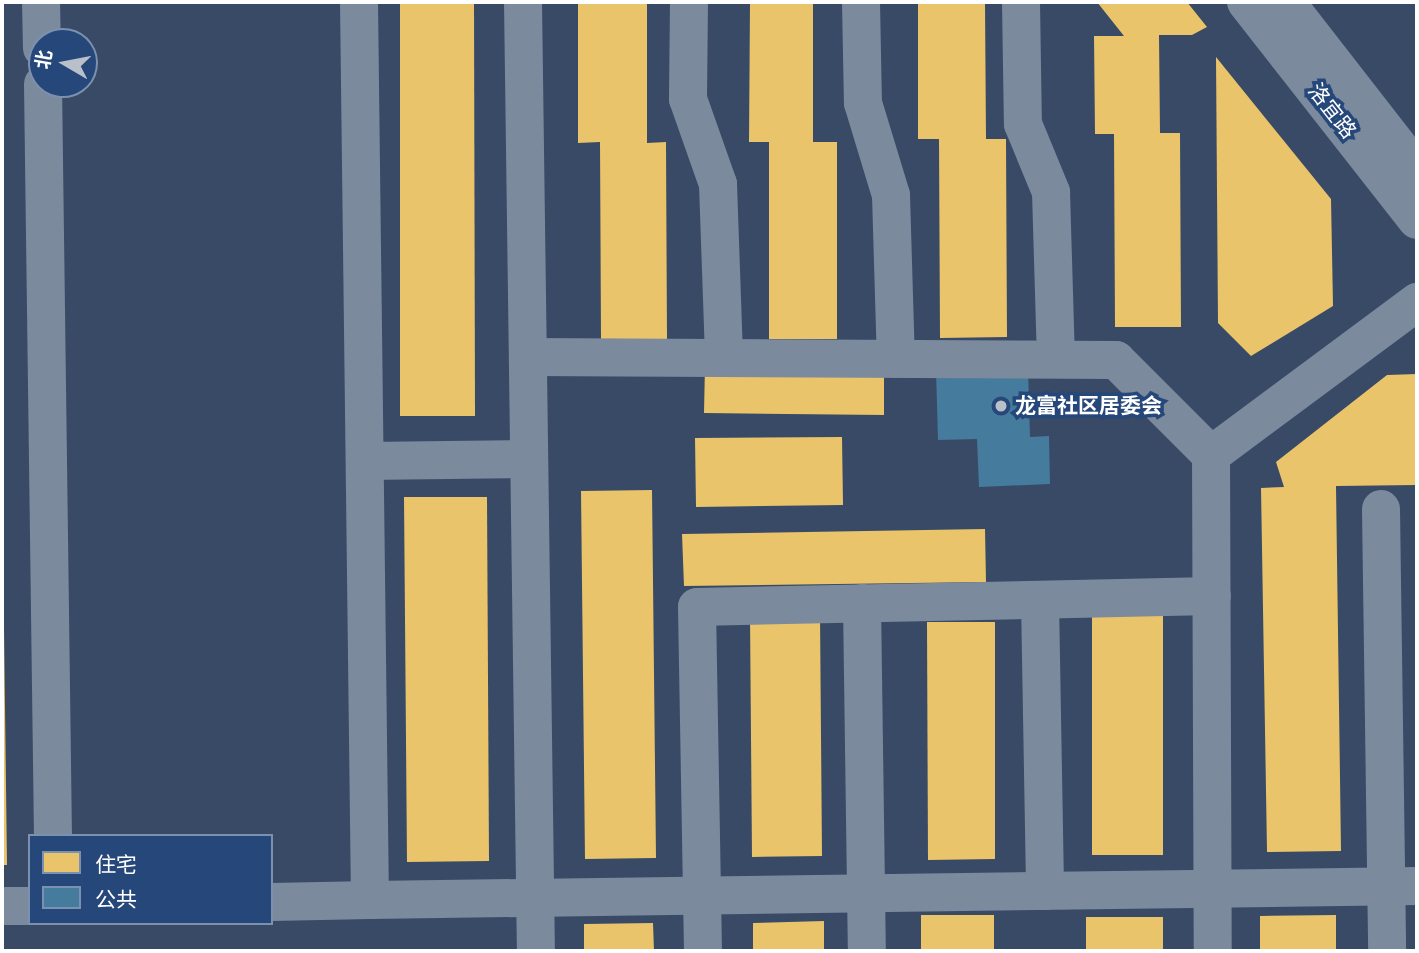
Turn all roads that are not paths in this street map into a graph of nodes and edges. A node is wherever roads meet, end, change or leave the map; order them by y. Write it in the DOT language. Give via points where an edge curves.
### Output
graph roads {
  1 [pos="41,2"];
  2 [pos="359,2"];
  3 [pos="523,2"];
  4 [pos="689,2"];
  5 [pos="861,2"];
  6 [pos="1021,2"];
  7 [pos="1247,2"];
  8 [pos="1286,2"];
  9 [pos="42,28"];
  10 [pos="43,98"];
  11 [pos="1417,170"];
  12 [pos="1417,220"];
  13 [pos="1417,302"];
  14 [pos="528,357"];
  15 [pos="724,358"];
  16 [pos="896,359"];
  17 [pos="1056,359"];
  18 [pos="1211,455"];
  19 [pos="529,459"];
  20 [pos="365,461"];
  21 [pos="1381,509"];
  22 [pos="1212,596"];
  23 [pos="1041,600"];
  24 [pos="862,603"];
  25 [pos="53,834"];
  26 [pos="1402,886"];
  27 [pos="1213,889"];
  28 [pos="1045,891"];
  29 [pos="866,893"];
  30 [pos="702,895"];
  31 [pos="536,898"];
  32 [pos="370,900"];
  33 [pos="273,902"];
  34 [pos="2,906"];
  35 [pos="28,906"];
  36 [pos="536,951"];
  37 [pos="703,951"];
  38 [pos="867,951"];
  39 [pos="1213,951"];
  40 [pos="1387,951"];
  1 -- 9 [label="street"];
  2 -- 20 [label="street"];
  3 -- 14 [label="street"];
  4 -- 15 [label="street" via="688,99 718,184"];
  5 -- 16 [label="street" via="863,103 891,195"];
  6 -- 17 [label="street" via="1023,124 1051,192"];
  7 -- 12 [label="street, 洛宜路"];
  8 -- 11 [label="street, 洛宜路"];
  10 -- 25 [label="street"];
  13 -- 18 [label="street"];
  14 -- 15 [label="street"];
  14 -- 19 [label="street"];
  15 -- 16 [label="street"];
  16 -- 17 [label="street"];
  17 -- 18 [label="street" via="1116,360"];
  18 -- 22 [label="street"];
  19 -- 20 [label="street"];
  19 -- 31 [label="street"];
  20 -- 32 [label="street"];
  21 -- 26 [label="street"];
  22 -- 23 [label="street"];
  22 -- 27 [label="street"];
  23 -- 24 [label="street"];
  23 -- 28 [label="street"];
  24 -- 29 [label="street"];
  24 -- 30 [label="street" via="697,607"];
  26 -- 27 [label="street"];
  26 -- 40 [label="street"];
  27 -- 28 [label="street"];
  27 -- 39 [label="street"];
  28 -- 29 [label="street"];
  29 -- 30 [label="street"];
  29 -- 38 [label="street"];
  30 -- 31 [label="street"];
  30 -- 37 [label="street"];
  31 -- 32 [label="street"];
  31 -- 36 [label="street"];
  32 -- 33 [label="street"];
  34 -- 35 [label="street"];
}
